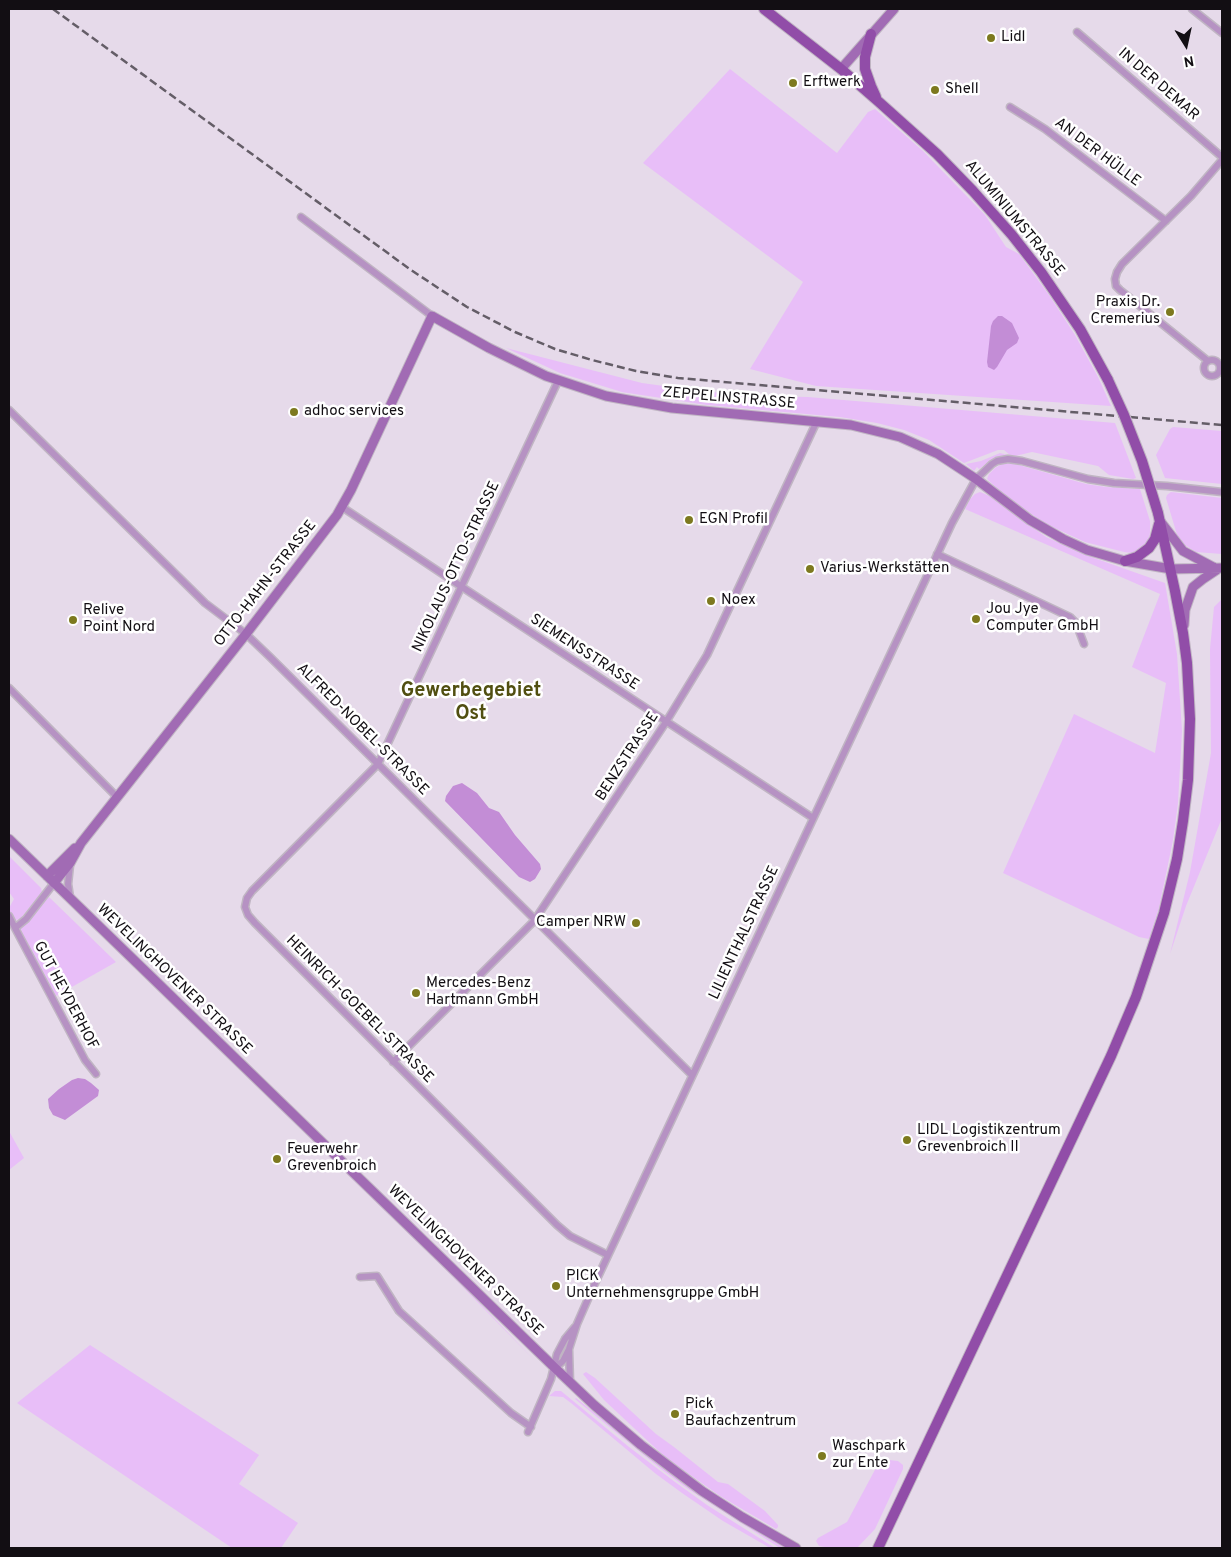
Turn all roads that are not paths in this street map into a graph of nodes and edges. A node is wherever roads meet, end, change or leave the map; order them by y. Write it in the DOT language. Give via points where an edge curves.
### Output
graph roads {
  1 [pos="764,9"];
  2 [pos="894,9"];
  3 [pos="1192,9"];
  4 [pos="1077,32"];
  5 [pos="871,34"];
  6 [pos="1222,34"];
  7 [pos="841,69"];
  8 [pos="879,102"];
  9 [pos="1010,107"];
  10 [pos="1222,158"];
  11 [pos="301,217"];
  12 [pos="1166,221"];
  13 [pos="432,316"];
  14 [pos="1208,361"];
  15 [pos="1221,373"];
  16 [pos="558,381"];
  17 [pos="9,410"];
  18 [pos="817,421"];
  19 [pos="976,479"];
  20 [pos="1222,492"];
  21 [pos="342,507"];
  22 [pos="1159,517"];
  23 [pos="938,554"];
  24 [pos="1125,561"];
  25 [pos="1171,569"];
  26 [pos="1220,569"];
  27 [pos="462,588"];
  28 [pos="1183,633"];
  29 [pos="246,634"];
  30 [pos="1084,644"];
  31 [pos="9,688"];
  32 [pos="666,722"];
  33 [pos="378,764"];
  34 [pos="117,797"];
  35 [pos="813,818"];
  36 [pos="9,839"];
  37 [pos="81,843"];
  38 [pos="70,863"];
  39 [pos="47,876"];
  40 [pos="54,883"];
  41 [pos="72,900"];
  42 [pos="9,916"];
  43 [pos="534,920"];
  44 [pos="16,928"];
  45 [pos="393,1062"];
  46 [pos="96,1074"];
  47 [pos="692,1076"];
  48 [pos="608,1255"];
  49 [pos="360,1277"];
  50 [pos="577,1324"];
  51 [pos="569,1349"];
  52 [pos="555,1368"];
  53 [pos="570,1383"];
  54 [pos="885,1534"];
  55 [pos="796,1548"];
  56 [pos="872,1548"];
  57 [pos="878,1548"];
  1 -- 7 [label="main road, ALUMINIUMSTRASSE"];
  2 -- 5 [label="street"];
  3 -- 6 [label="street"];
  4 -- 10 [label="street, IN DER DEMAR"];
  5 -- 7 [label="street"];
  5 -- 8 [label="main road" via="865,69"];
  7 -- 8 [label="main road, ALUMINIUMSTRASSE"];
  8 -- 22 [label="main road, ALUMINIUMSTRASSE, bridge" via="944,160 1018,242 1065,306 1119,402"];
  9 -- 12 [label="street, AN DER HÜLLE" via="1045,129"];
  10 -- 12 [label="street" via="1192,196"];
  11 -- 13 [label="street, ZEPPELINSTRASSE"];
  12 -- 14 [label="street" via="1120,266 1116,284 1197,356"];
  13 -- 16 [label="street, ZEPPELINSTRASSE" via="504,356"];
  13 -- 21 [label="street, OTTO-HAHN-STRASSE"];
  14 -- 15 [label="street" via="1218,362"];
  14 -- 15 [label="street" via="1204,368 1208,375"];
  16 -- 18 [label="street, ZEPPELINSTRASSE" via="606,396 655,406"];
  16 -- 27 [label="street, NIKOLAUS-OTTO-STRASSE"];
  17 -- 29 [label="street, ALFRED-NOBEL-STRASSE" via="205,603"];
  18 -- 19 [label="street, ZEPPELINSTRASSE" via="872,429 900,437 933,451"];
  18 -- 32 [label="street, BENZSTRASSE" via="717,635"];
  19 -- 20 [label="street, LILIENTHALSTRASSE" via="992,464 1008,459 1114,483"];
  19 -- 23 [label="street, LILIENTHALSTRASSE"];
  19 -- 24 [label="street, ZEPPELINSTRASSE" via="1047,530 1094,553"];
  21 -- 27 [label="street, SIEMENSSTRASSE"];
  21 -- 29 [label="street, OTTO-HAHN-STRASSE"];
  22 -- 24 [label="main road" via="1151,546 1141,555"];
  22 -- 25 [label="main road, ALUMINIUMSTRASSE"];
  22 -- 26 [label="street" via="1183,551"];
  23 -- 30 [label="street" via="1070,616"];
  23 -- 35 [label="street, LILIENTHALSTRASSE"];
  24 -- 25 [label="street, ZEPPELINSTRASSE"];
  25 -- 26 [label="street, ZEPPELINSTRASSE"];
  25 -- 28 [label="main road, ALUMINIUMSTRASSE"];
  26 -- 28 [label="street" via="1193,587 1185,610"];
  27 -- 32 [label="street, SIEMENSSTRASSE"];
  27 -- 33 [label="street, NIKOLAUS-OTTO-STRASSE"];
  28 -- 54 [label="main road, ALUMINIUMSTRASSE" via="1190,719 1186,800 1172,880 1154,947 1111,1056"];
  29 -- 33 [label="street, ALFRED-NOBEL-STRASSE"];
  29 -- 34 [label="street, OTTO-HAHN-STRASSE"];
  31 -- 34 [label="street"];
  32 -- 35 [label="street, SIEMENSSTRASSE"];
  32 -- 43 [label="street, BENZSTRASSE"];
  33 -- 43 [label="street, ALFRED-NOBEL-STRASSE"];
  33 -- 45 [label="street, HEINRICH-GOEBEL-STRASSE" via="252,891 245,907 255,924"];
  34 -- 37 [label="street, OTTO-HAHN-STRASSE"];
  35 -- 47 [label="street, LILIENTHALSTRASSE"];
  36 -- 39 [label="street, WEVELINGHOVENER STRASSE"];
  37 -- 38 [label="street, OTTO-HAHN-STRASSE"];
  37 -- 39 [label="street, OTTO-HAHN-STRASSE"];
  38 -- 40 [label="street, OTTO-HAHN-STRASSE"];
  38 -- 41 [label="street, OTTO-HAHN-STRASSE" via="68,884"];
  39 -- 40 [label="street, WEVELINGHOVENER STRASSE"];
  40 -- 41 [label="street, WEVELINGHOVENER STRASSE"];
  40 -- 44 [label="street"];
  41 -- 52 [label="street, WEVELINGHOVENER STRASSE"];
  42 -- 44 [label="street, GUT HEYDERHOF"];
  43 -- 45 [label="street, BENZSTRASSE"];
  43 -- 47 [label="street, ALFRED-NOBEL-STRASSE"];
  44 -- 46 [label="street, GUT HEYDERHOF" via="85,1060"];
  45 -- 48 [label="street, HEINRICH-GOEBEL-STRASSE" via="557,1225 570,1236"];
  47 -- 48 [label="street, LILIENTHALSTRASSE"];
  48 -- 50 [label="street, LILIENTHALSTRASSE"];
  49 -- 52 [label="street, LILIENTHALSTRASSE" via="377,1276 399,1311 529,1429"];
  50 -- 51 [label="street, LILIENTHALSTRASSE"];
  50 -- 52 [label="street, LILIENTHALSTRASSE" via="560,1347"];
  51 -- 52 [label="street, LILIENTHALSTRASSE"];
  51 -- 53 [label="street, LILIENTHALSTRASSE"];
  52 -- 53 [label="street, WEVELINGHOVENER STRASSE"];
  53 -- 55 [label="street, WEVELINGHOVENER STRASSE" via="684,1478"];
  54 -- 56 [label="main road"];
  54 -- 57 [label="main road, ALUMINIUMSTRASSE"];
}
